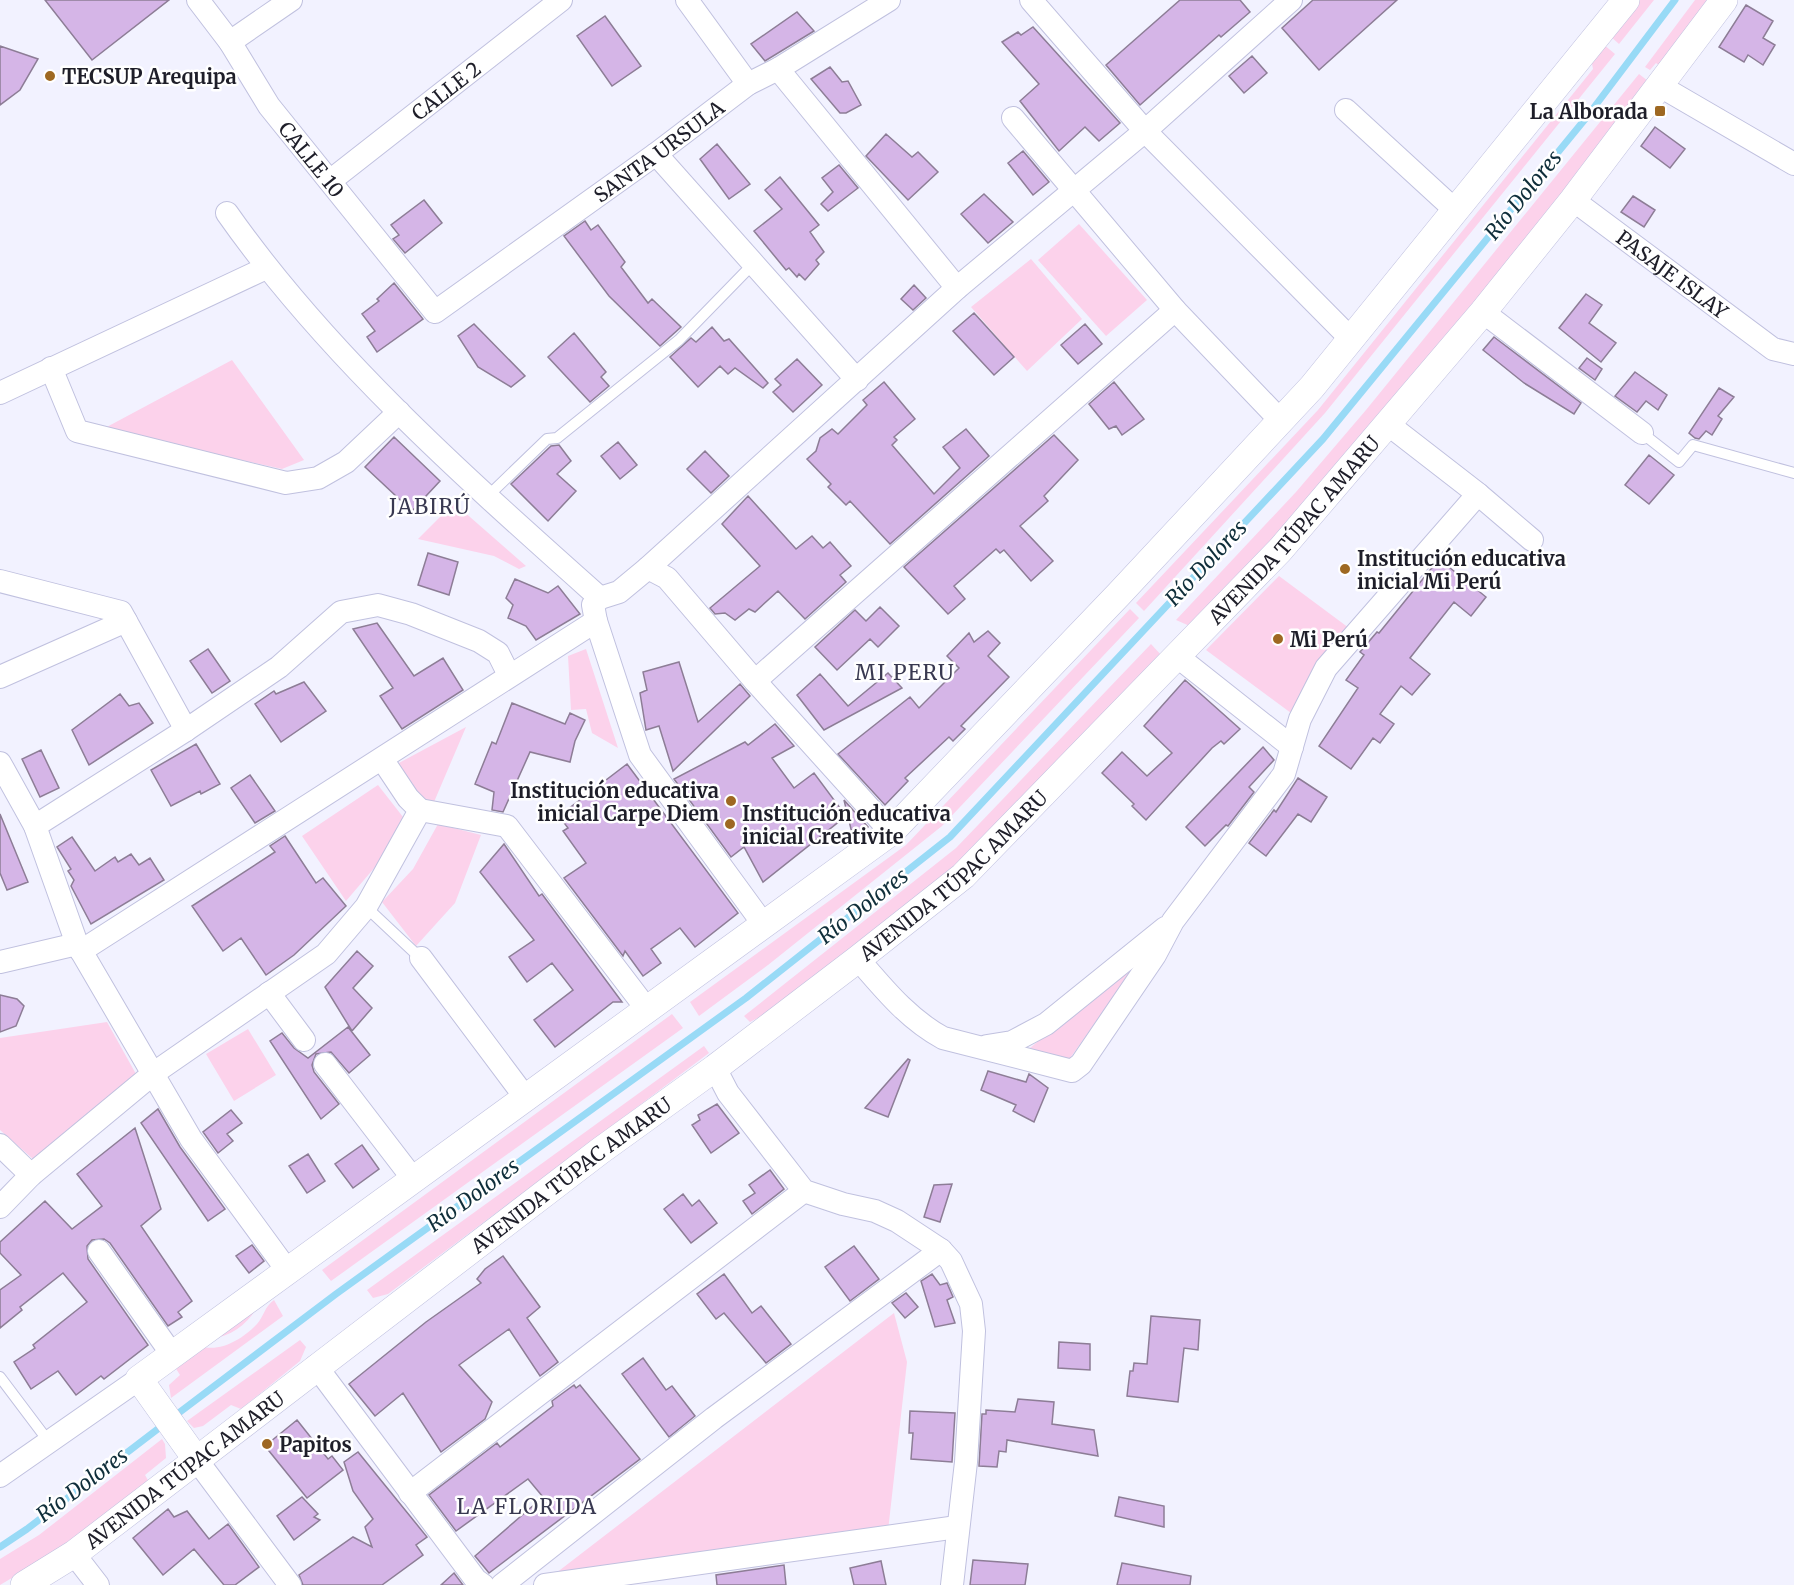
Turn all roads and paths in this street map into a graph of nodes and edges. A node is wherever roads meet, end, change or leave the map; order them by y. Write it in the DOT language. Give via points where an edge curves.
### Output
graph roads {
  1 [pos="198,0"];
  2 [pos="291,0"];
  3 [pos="561,0"];
  4 [pos="687,0"];
  5 [pos="889,0"];
  6 [pos="1030,0"];
  7 [pos="1291,0"];
  8 [pos="1626,0"];
  9 [pos="1724,0"];
  10 [pos="230,42"];
  11 [pos="778,69"];
  12 [pos="748,84"];
  13 [pos="1660,86"];
  14 [pos="1346,110"];
  15 [pos="1013,118"];
  16 [pos="1144,131"];
  17 [pos="656,154"];
  18 [pos="1794,164"];
  19 [pos="330,181"];
  20 [pos="1073,192"];
  21 [pos="1573,200"];
  22 [pos="1455,210"];
  23 [pos="226,213"];
  24 [pos="754,263"];
  25 [pos="266,268"];
  26 [pos="957,288"];
  27 [pos="1175,310"];
  28 [pos="435,312"];
  29 [pos="1483,312"];
  30 [pos="1352,340"];
  31 [pos="1784,352"];
  32 [pos="51,368"];
  33 [pos="857,380"];
  34 [pos="0,393"];
  35 [pos="399,412"];
  36 [pos="1281,421"];
  37 [pos="1389,425"];
  38 [pos="1642,433"];
  39 [pos="1794,473"];
  40 [pos="1478,494"];
  41 [pos="488,496"];
  42 [pos="1532,540"];
  43 [pos="648,568"];
  44 [pos="0,581"];
  45 [pos="600,598"];
  46 [pos="126,621"];
  47 [pos="596,621"];
  48 [pos="1178,657"];
  49 [pos="509,675"];
  50 [pos="0,677"];
  51 [pos="755,681"];
  52 [pos="186,730"];
  53 [pos="1292,747"];
  54 [pos="382,759"];
  55 [pos="0,763"];
  56 [pos="420,810"];
  57 [pos="35,826"];
  58 [pos="891,832"];
  59 [pos="366,907"];
  60 [pos="1173,921"];
  61 [pos="764,925"];
  62 [pos="79,948"];
  63 [pos="418,955"];
  64 [pos="858,959"];
  65 [pos="0,962"];
  66 [pos="269,993"];
  67 [pos="646,1008"];
  68 [pos="304,1040"];
  69 [pos="983,1046"];
  70 [pos="325,1064"];
  71 [pos="715,1068"];
  72 [pos="154,1073"];
  73 [pos="525,1096"];
  74 [pos="0,1145"];
  75 [pos="31,1175"];
  76 [pos="414,1180"];
  77 [pos="804,1191"];
  78 [pos="0,1208"];
  79 [pos="941,1250"];
  80 [pos="99,1251"];
  81 [pos="286,1270"];
  82 [pos="171,1353"];
  83 [pos="316,1366"];
  84 [pos="0,1377"];
  85 [pos="144,1386"];
  86 [pos="49,1442"];
  87 [pos="192,1453"];
  88 [pos="0,1476"];
  89 [pos="410,1493"];
  90 [pos="957,1527"];
  91 [pos="74,1554"];
  92 [pos="24,1585"];
  93 [pos="98,1585"];
  94 [pos="290,1585"];
  95 [pos="483,1585"];
  96 [pos="502,1585"];
  97 [pos="545,1585"];
  98 [pos="952,1585"];
  1 -- 10 [label="street, CALLE 10"];
  2 -- 10 [label="street"];
  3 -- 19 [label="street, CALLE 2"];
  4 -- 12 [label="street"];
  5 -- 11 [label="street, SANTA URSULA"];
  6 -- 16 [label="street"];
  7 -- 16 [label="street"];
  8 -- 22 [label="street"];
  9 -- 13 [label="street, AVENIDA TÚPAC AMARU"];
  10 -- 19 [label="street, CALLE 10" via="268,106"];
  11 -- 12 [label="street, SANTA URSULA"];
  11 -- 26 [label="street"];
  12 -- 17 [label="street, SANTA URSULA"];
  13 -- 18 [label="street"];
  13 -- 21 [label="street, AVENIDA TÚPAC AMARU"];
  14 -- 22 [label="street"];
  15 -- 20 [label="street"];
  16 -- 20 [label="street"];
  16 -- 30 [label="street"];
  17 -- 24 [label="street"];
  17 -- 28 [label="street, SANTA URSULA"];
  19 -- 28 [label="street, CALLE 10"];
  20 -- 26 [label="street"];
  20 -- 27 [label="street"];
  21 -- 29 [label="street, AVENIDA TÚPAC AMARU"];
  21 -- 31 [label="street, PASAJE ISLAY"];
  22 -- 30 [label="street"];
  23 -- 25 [label="street"];
  24 -- 33 [label="street"];
  24 -- 41 [label="lane" via="679,339 557,438 547,439"];
  25 -- 32 [label="street"];
  25 -- 35 [label="street"];
  26 -- 33 [label="street"];
  27 -- 36 [label="street"];
  27 -- 51 [label="street"];
  29 -- 37 [label="street, AVENIDA TÚPAC AMARU"];
  29 -- 38 [label="street"];
  30 -- 36 [label="street"];
  32 -- 34 [label="street"];
  32 -- 35 [label="street" via="76,431 286,483 318,478 346,462"];
  33 -- 43 [label="street"];
  35 -- 41 [label="street"];
  36 -- 58 [label="street"];
  37 -- 40 [label="street"];
  37 -- 48 [label="street, AVENIDA TÚPAC AMARU" via="1280,550"];
  38 -- 39 [label="lane" via="1679,462 1693,445"];
  40 -- 42 [label="street"];
  40 -- 53 [label="street" via="1326,668 1300,719"];
  41 -- 45 [label="street"];
  43 -- 45 [label="street" via="619,592"];
  43 -- 51 [label="street" via="667,578"];
  44 -- 46 [label="street" via="121,612"];
  45 -- 47 [label="street" via="593,605"];
  46 -- 50 [label="street"];
  46 -- 52 [label="street"];
  47 -- 49 [label="street"];
  47 -- 61 [label="street" via="640,755"];
  48 -- 53 [label="street"];
  48 -- 64 [label="street, AVENIDA TÚPAC AMARU" via="963,876"];
  49 -- 52 [label="street" via="498,653 479,641 378,604 341,612 279,667"];
  49 -- 54 [label="street"];
  51 -- 58 [label="street"];
  52 -- 57 [label="street"];
  53 -- 60 [label="street" via="1284,774"];
  54 -- 56 [label="street"];
  54 -- 62 [label="street"];
  55 -- 57 [label="street"];
  56 -- 59 [label="street"];
  56 -- 67 [label="street" via="507,826"];
  57 -- 62 [label="street"];
  58 -- 61 [label="street"];
  59 -- 63 [label="lane"];
  59 -- 66 [label="street" via="326,954"];
  60 -- 69 [label="street" via="1046,1024 1012,1042"];
  60 -- 69 [label="street" via="1148,965 1081,1064 1072,1071"];
  61 -- 67 [label="street"];
  62 -- 65 [label="street"];
  62 -- 72 [label="street"];
  63 -- 73 [label="street"];
  64 -- 69 [label="street" via="925,1028 943,1038"];
  64 -- 71 [label="street, AVENIDA TÚPAC AMARU"];
  66 -- 68 [label="street"];
  66 -- 72 [label="street"];
  67 -- 73 [label="street"];
  70 -- 76 [label="street"];
  71 -- 77 [label="street" via="728,1093"];
  71 -- 83 [label="street, AVENIDA TÚPAC AMARU"];
  72 -- 75 [label="street"];
  72 -- 81 [label="street" via="191,1138"];
  73 -- 76 [label="street"];
  74 -- 75 [label="street"];
  75 -- 78 [label="street"];
  76 -- 81 [label="street"];
  77 -- 79 [label="street" via="875,1211"];
  77 -- 89 [label="street"];
  79 -- 90 [label="street" via="951,1260 971,1304 974,1331"];
  79 -- 96 [label="street" via="714,1418"];
  80 -- 82 [label="street"];
  81 -- 82 [label="street"];
  82 -- 85 [label="street"];
  83 -- 87 [label="street, AVENIDA TÚPAC AMARU"];
  83 -- 89 [label="street"];
  84 -- 86 [label="lane"];
  85 -- 86 [label="street"];
  85 -- 87 [label="street"];
  86 -- 88 [label="street"];
  87 -- 91 [label="street, AVENIDA TÚPAC AMARU"];
  87 -- 94 [label="street"];
  89 -- 95 [label="street"];
  90 -- 97 [label="street"];
  90 -- 98 [label="street"];
  91 -- 92 [label="street, AVENIDA TÚPAC AMARU"];
  91 -- 93 [label="street"];
}
